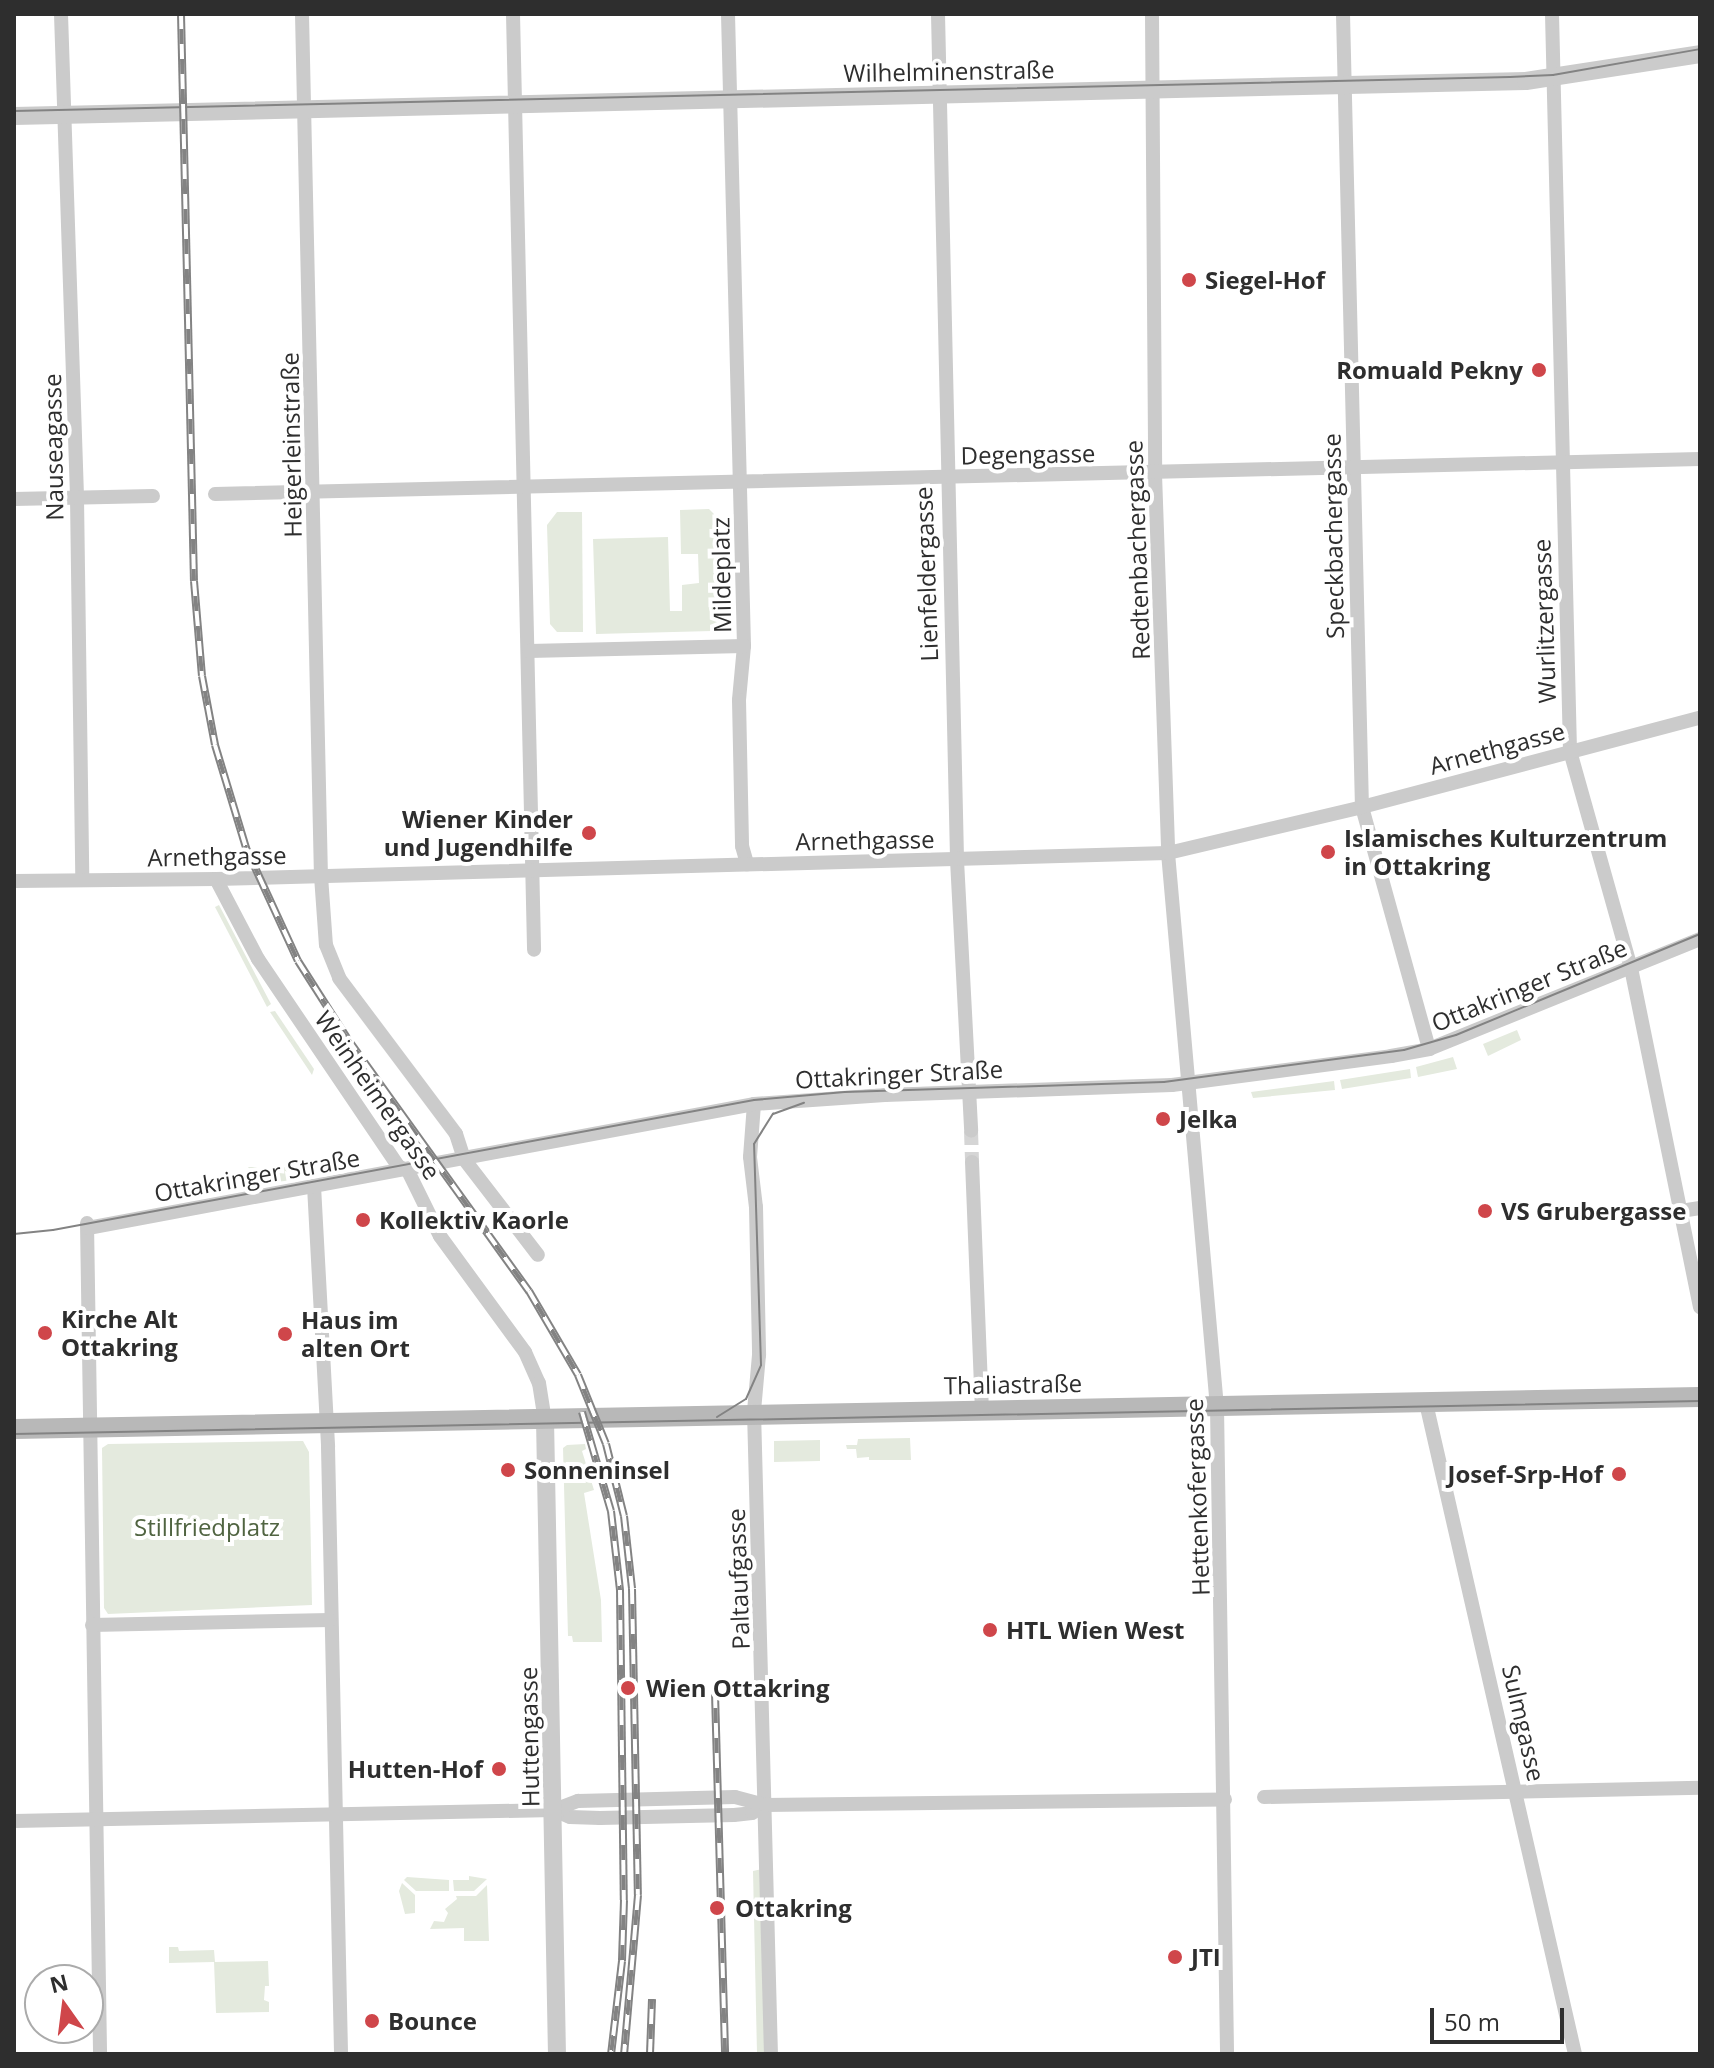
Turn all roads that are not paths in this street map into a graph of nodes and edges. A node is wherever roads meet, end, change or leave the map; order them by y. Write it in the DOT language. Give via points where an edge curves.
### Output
graph roads {
  1 [pos="61,14"];
  2 [pos="302,14"];
  3 [pos="513,14"];
  4 [pos="728,14"];
  5 [pos="938,14"];
  6 [pos="1152,14"];
  7 [pos="1343,14"];
  8 [pos="1552,14"];
  9 [pos="1700,54"];
  10 [pos="1553,79"];
  11 [pos="1344,86"];
  12 [pos="1154,90"];
  13 [pos="940,95"];
  14 [pos="730,99"];
  15 [pos="515,104"];
  16 [pos="305,109"];
  17 [pos="65,114"];
  18 [pos="14,116"];
  19 [pos="1700,459"];
  20 [pos="1561,463"];
  21 [pos="1353,469"];
  22 [pos="1155,474"];
  23 [pos="945,477"];
  24 [pos="740,482"];
  25 [pos="524,486"];
  26 [pos="314,491"];
  27 [pos="215,494"];
  28 [pos="153,496"];
  29 [pos="77,498"];
  30 [pos="14,499"];
  31 [pos="744,646"];
  32 [pos="529,651"];
  33 [pos="1700,718"];
  34 [pos="1570,751"];
  35 [pos="1362,807"];
  36 [pos="1168,853"];
  37 [pos="957,860"];
  38 [pos="747,864"];
  39 [pos="531,869"];
  40 [pos="321,876"];
  41 [pos="82,879"];
  42 [pos="216,879"];
  43 [pos="14,881"];
  44 [pos="1700,939"];
  45 [pos="534,950"];
  46 [pos="1631,968"];
  47 [pos="1429,1049"];
  48 [pos="1191,1083"];
  49 [pos="969,1092"];
  50 [pos="754,1104"];
  51 [pos="971,1131"];
  52 [pos="462,1157"];
  53 [pos="972,1162"];
  54 [pos="408,1171"];
  55 [pos="314,1186"];
  56 [pos="1700,1208"];
  57 [pos="1681,1211"];
  58 [pos="538,1255"];
  59 [pos="1700,1307"];
  60 [pos="1700,1397"];
  61 [pos="1426,1403"];
  62 [pos="1217,1407"];
  63 [pos="982,1411"];
  64 [pos="754,1415"];
  65 [pos="545,1419"];
  66 [pos="326,1423"];
  67 [pos="91,1428"];
  68 [pos="14,1429"];
  69 [pos="330,1620"];
  70 [pos="92,1625"];
  71 [pos="1700,1788"];
  72 [pos="1518,1793"];
  73 [pos="1264,1797"];
  74 [pos="1225,1799"];
  75 [pos="765,1805"];
  76 [pos="554,1810"];
  77 [pos="335,1816"];
  78 [pos="95,1819"];
  79 [pos="14,1821"];
  80 [pos="100,2054"];
  81 [pos="341,2054"];
  82 [pos="557,2054"];
  83 [pos="771,2054"];
  84 [pos="1227,2054"];
  85 [pos="1575,2054"];
  1 -- 17 [label="street, Nauseagasse"];
  2 -- 16 [label="street, Heigerleinstraße"];
  3 -- 15 [label="street"];
  4 -- 14 [label="street"];
  5 -- 13 [label="street, Lienfeldergasse"];
  6 -- 12 [label="street, Redtenbachergasse"];
  7 -- 11 [label="street, Speckbachergasse"];
  8 -- 10 [label="street, Wurlitzergasse"];
  9 -- 10 [label="street, Wilhelminenstraße"];
  10 -- 11 [label="street, Wilhelminenstraße"];
  10 -- 20 [label="street, Wurlitzergasse"];
  11 -- 12 [label="street, Wilhelminenstraße"];
  11 -- 21 [label="street, Speckbachergasse"];
  12 -- 13 [label="street, Wilhelminenstraße"];
  12 -- 22 [label="street, Redtenbachergasse"];
  13 -- 14 [label="street, Wilhelminenstraße"];
  13 -- 23 [label="street, Lienfeldergasse"];
  14 -- 15 [label="street, Wilhelminenstraße"];
  14 -- 24 [label="street"];
  15 -- 16 [label="street, Wilhelminenstraße"];
  15 -- 25 [label="street"];
  16 -- 17 [label="street, Wilhelminenstraße"];
  16 -- 26 [label="street, Heigerleinstraße"];
  17 -- 18 [label="street"];
  17 -- 29 [label="street, Nauseagasse"];
  19 -- 20 [label="street, Degengasse"];
  20 -- 21 [label="street, Degengasse"];
  20 -- 34 [label="street, Wurlitzergasse"];
  21 -- 22 [label="street, Degengasse"];
  21 -- 35 [label="street, Speckbachergasse"];
  22 -- 23 [label="street, Degengasse"];
  22 -- 36 [label="street, Redtenbachergasse"];
  23 -- 24 [label="street, Degengasse"];
  23 -- 37 [label="street, Lienfeldergasse"];
  24 -- 25 [label="street, Mildeplatz"];
  24 -- 31 [label="street, Mildeplatz"];
  25 -- 26 [label="street"];
  25 -- 32 [label="street"];
  26 -- 27 [label="street"];
  26 -- 40 [label="street, Heigerleinstraße"];
  28 -- 29 [label="street"];
  29 -- 30 [label="street"];
  29 -- 41 [label="street, Nauseagasse"];
  31 -- 32 [label="street, Mildeplatz"];
  31 -- 38 [label="street" via="739,700 742,846"];
  32 -- 39 [label="street"];
  33 -- 34 [label="street, Arnethgasse"];
  34 -- 35 [label="street, Arnethgasse"];
  34 -- 46 [label="street, Wurlitzergasse"];
  35 -- 36 [label="street, Arnethgasse"];
  35 -- 47 [label="street, Speckbachergasse"];
  36 -- 37 [label="street, Arnethgasse"];
  36 -- 48 [label="street, Redtenbachergasse"];
  37 -- 38 [label="street, Arnethgasse"];
  37 -- 49 [label="street, Lienfeldergasse"];
  38 -- 39 [label="street, Arnethgasse"];
  39 -- 40 [label="street, Arnethgasse"];
  39 -- 45 [label="street"];
  40 -- 42 [label="street, Arnethgasse"];
  40 -- 52 [label="street, Weinheimergasse" via="324,932 334,968 456,1134"];
  41 -- 42 [label="street, Arnethgasse"];
  41 -- 43 [label="street, Arnethgasse"];
  42 -- 54 [label="street, Weinheimergasse" via="258,959 398,1166"];
  44 -- 46 [label="street, Ottakringer Straße"];
  46 -- 47 [label="street, Ottakringer Straße"];
  46 -- 57 [label="street, Wurlitzergasse"];
  47 -- 48 [label="street, Ottakringer Straße"];
  48 -- 49 [label="street, Ottakringer Straße"];
  48 -- 62 [label="street, Hettenkofergasse"];
  49 -- 50 [label="street, Ottakringer Straße"];
  49 -- 51 [label="street, Lienfeldergasse"];
  50 -- 52 [label="street, Ottakringer Straße"];
  50 -- 64 [label="street, Paltaufgasse" via="750,1157 759,1355"];
  52 -- 54 [label="street, Ottakringer Straße"];
  52 -- 58 [label="street, Weinheimergasse"];
  53 -- 63 [label="street"];
  54 -- 55 [label="street, Ottakringer Straße"];
  54 -- 65 [label="street, Weinheimergasse" via="440,1236 533,1367"];
  55 -- 66 [label="street"];
  55 -- 67 [label="street, Ottakringer Straße" via="88,1226"];
  56 -- 57 [label="street"];
  57 -- 59 [label="street, Wurlitzergasse"];
  60 -- 61 [label="main road, Thaliastraße"];
  61 -- 62 [label="main road, Thaliastraße"];
  61 -- 72 [label="street, Sulmgasse"];
  62 -- 63 [label="main road, Thaliastraße"];
  62 -- 74 [label="street, Hettenkofergasse"];
  63 -- 64 [label="main road, Thaliastraße"];
  64 -- 65 [label="main road, Thaliastraße"];
  64 -- 75 [label="street, Paltaufgasse"];
  65 -- 66 [label="main road, Thaliastraße"];
  65 -- 76 [label="street, Huttengasse"];
  66 -- 67 [label="main road"];
  66 -- 69 [label="street"];
  67 -- 68 [label="main road"];
  67 -- 70 [label="street"];
  69 -- 70 [label="street"];
  69 -- 77 [label="street"];
  70 -- 78 [label="street"];
  71 -- 72 [label="street"];
  72 -- 73 [label="street"];
  72 -- 85 [label="street, Sulmgasse"];
  74 -- 75 [label="street"];
  74 -- 84 [label="street, Hettenkofergasse"];
  75 -- 76 [label="street" via="735,1797 578,1801"];
  75 -- 83 [label="street, Paltaufgasse"];
  76 -- 77 [label="street"];
  76 -- 82 [label="street, Huttengasse"];
  77 -- 78 [label="street"];
  77 -- 81 [label="street"];
  78 -- 79 [label="street"];
  78 -- 80 [label="street"];
}
